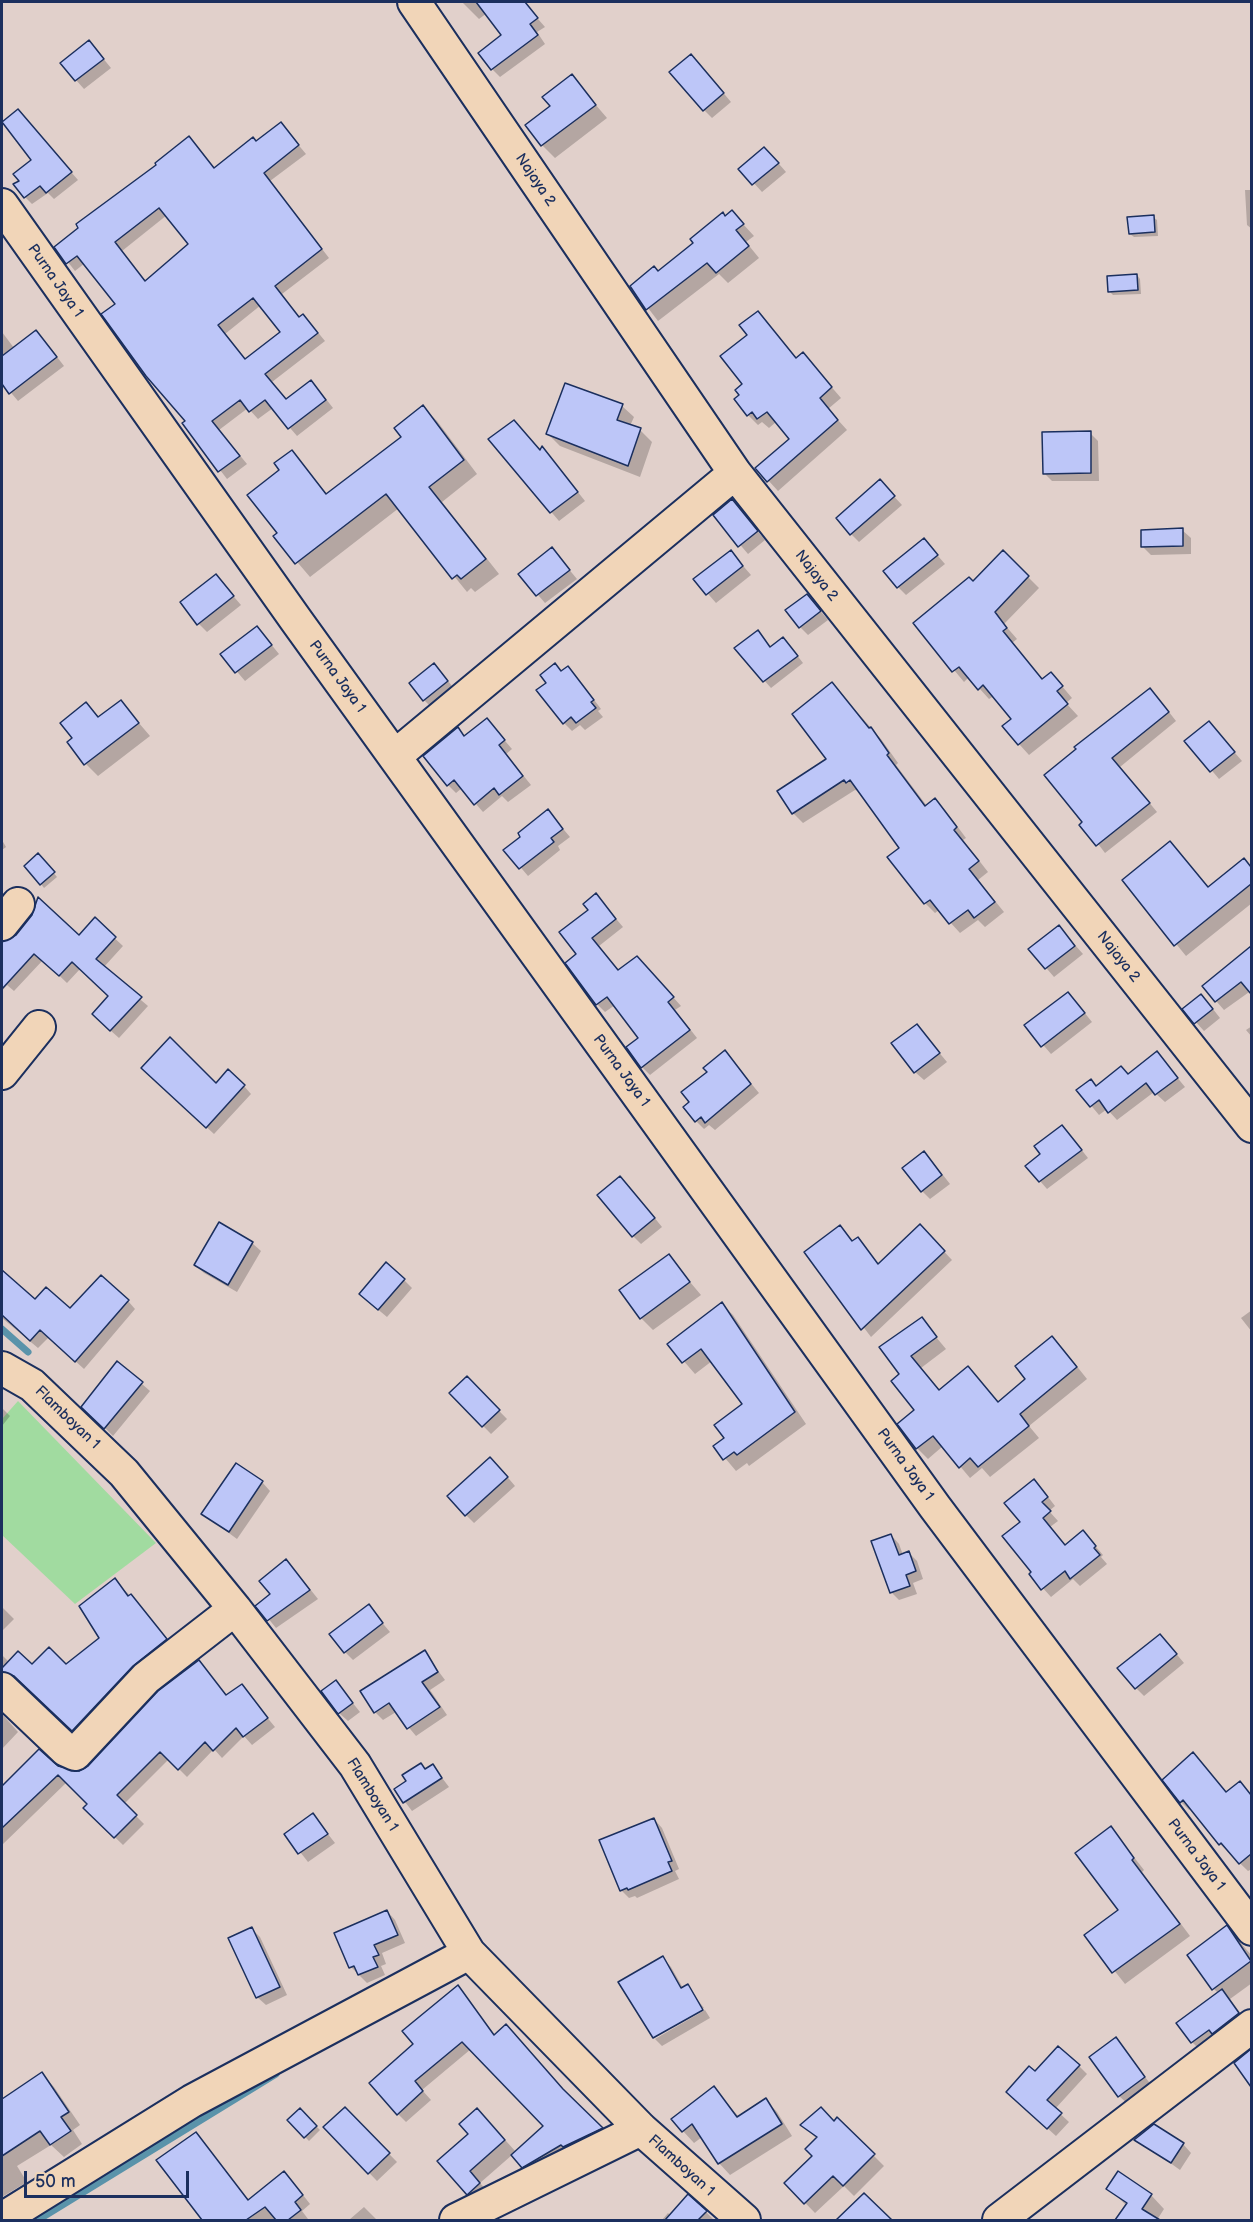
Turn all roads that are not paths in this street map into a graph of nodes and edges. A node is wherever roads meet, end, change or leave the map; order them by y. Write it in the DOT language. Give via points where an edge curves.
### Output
graph roads {
  1 [pos="414,2"];
  2 [pos="2,205"];
  3 [pos="735,473"];
  4 [pos="395,756"];
  5 [pos="39,1026"];
  6 [pos="2,1073"];
  7 [pos="1246,1106"];
  8 [pos="2,1368"];
  9 [pos="236,1609"];
  10 [pos="2,1689"];
  11 [pos="1251,1929"];
  12 [pos="469,1953"];
  13 [pos="1251,2026"];
  14 [pos="641,2129"];
  15 [pos="728,2216"];
  16 [pos="2,2219"];
  17 [pos="456,2220"];
  18 [pos="999,2220"];
  1 -- 3 [label="street, Najaya 2"];
  2 -- 4 [label="street, Purna Jaya 1"];
  3 -- 4 [label="street"];
  3 -- 7 [label="street, Najaya 2"];
  4 -- 11 [label="street, Purna Jaya 1" via="935,1507"];
  5 -- 6 [label="street"];
  8 -- 9 [label="street, Flamboyan 1" via="32,1385 124,1473"];
  9 -- 10 [label="street" via="146,1678 75,1754"];
  9 -- 12 [label="street, Flamboyan 1" via="355,1765"];
  12 -- 14 [label="street, Flamboyan 1"];
  12 -- 16 [label="street" via="192,2101"];
  13 -- 18 [label="street"];
  14 -- 15 [label="street, Flamboyan 1"];
  14 -- 17 [label="street"];
}
